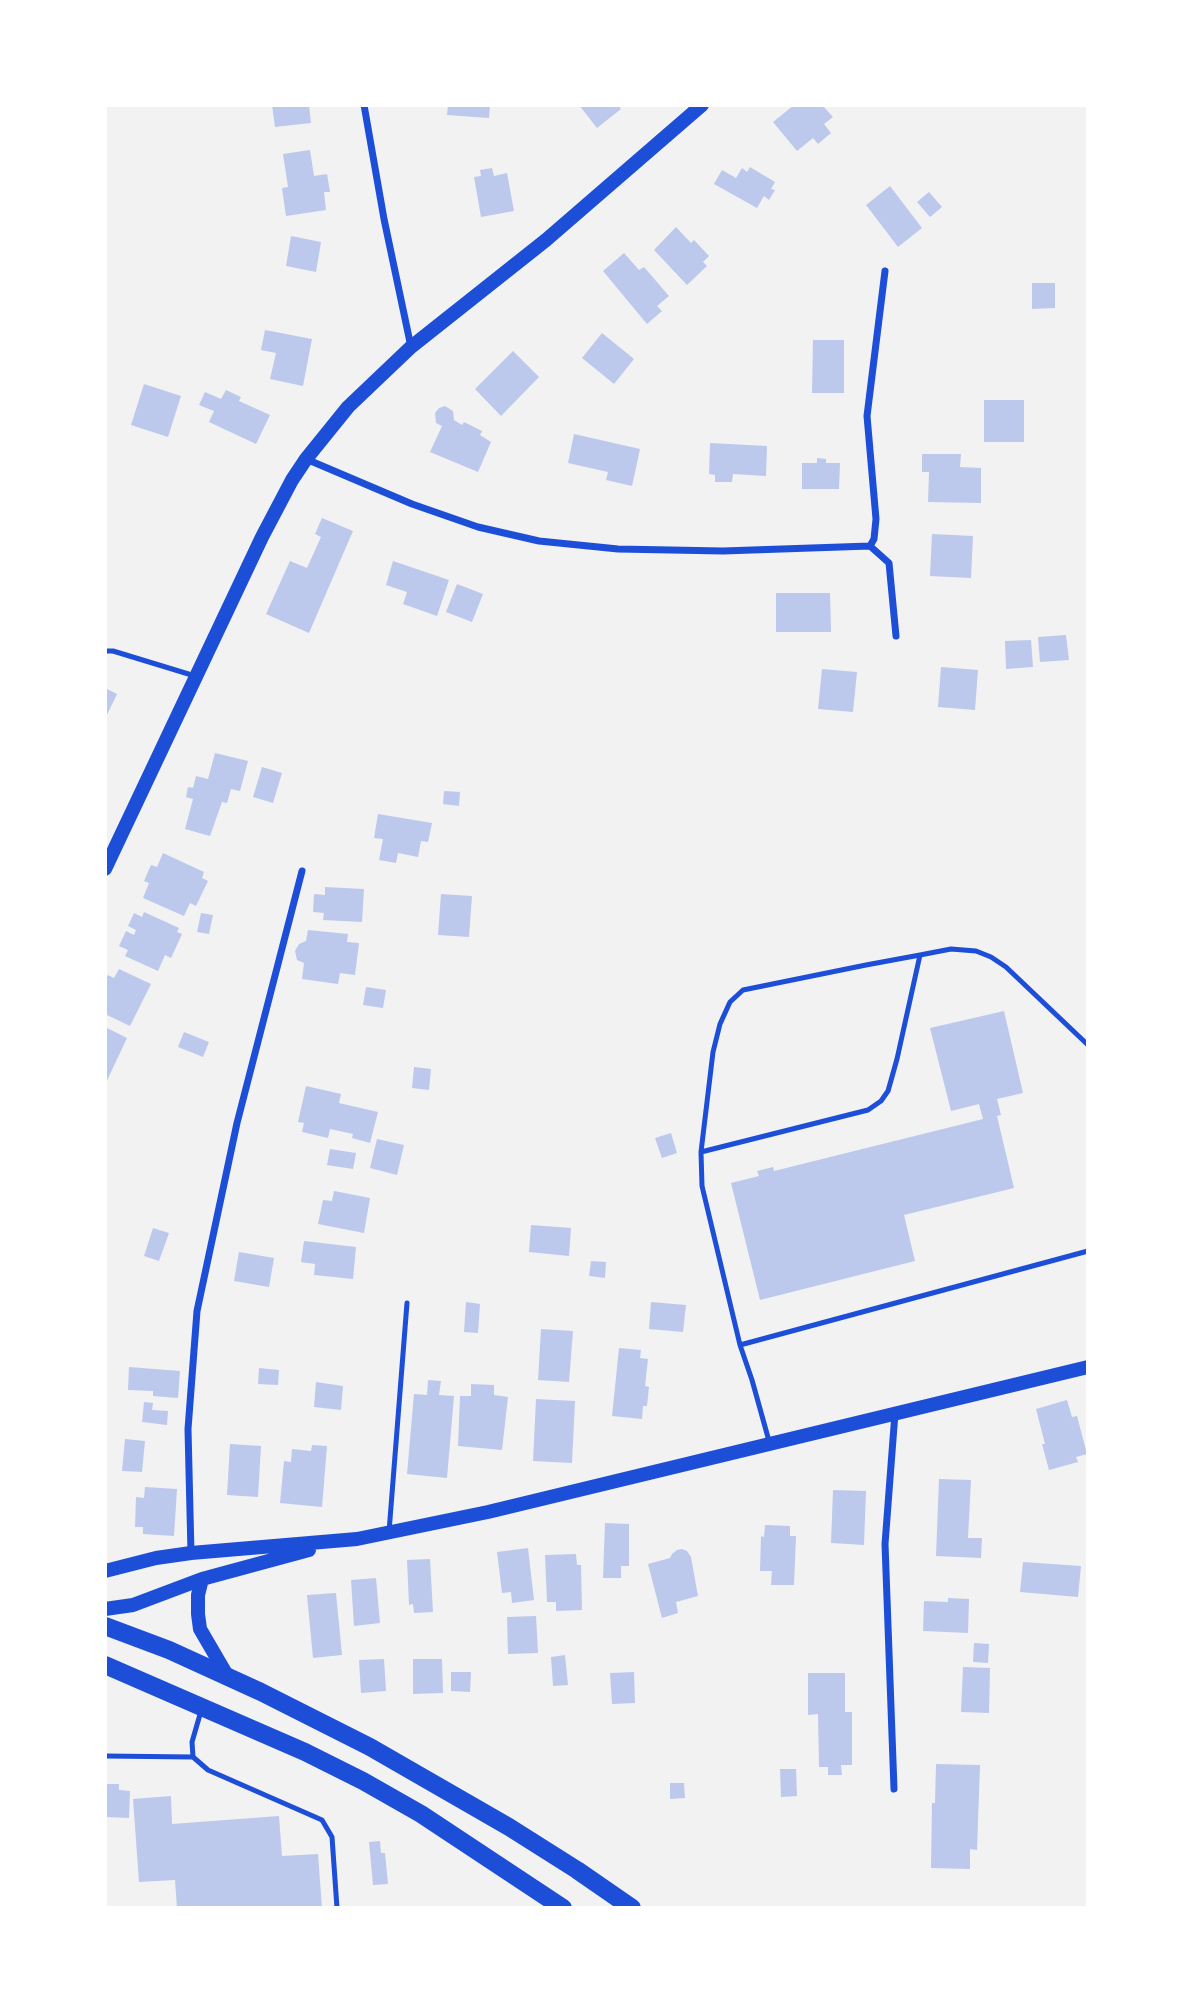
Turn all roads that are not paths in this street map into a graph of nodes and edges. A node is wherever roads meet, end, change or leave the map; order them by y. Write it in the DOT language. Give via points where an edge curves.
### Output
graph roads {
  1 [pos="364,105"];
  2 [pos="702,105"];
  3 [pos="885,271"];
  4 [pos="411,347"];
  5 [pos="306,459"];
  6 [pos="870,546"];
  7 [pos="896,636"];
  8 [pos="105,651"];
  9 [pos="195,676"];
  10 [pos="105,869"];
  11 [pos="302,871"];
  12 [pos="920,955"];
  13 [pos="1088,1045"];
  14 [pos="701,1152"];
  15 [pos="1088,1251"];
  16 [pos="407,1303"];
  17 [pos="740,1345"];
  18 [pos="1088,1367"];
  19 [pos="895,1413"];
  20 [pos="769,1443"];
  21 [pos="389,1532"];
  22 [pos="344,1540"];
  23 [pos="191,1553"];
  24 [pos="105,1571"];
  25 [pos="202,1579"];
  26 [pos="105,1609"];
  27 [pos="105,1626"];
  28 [pos="105,1665"];
  29 [pos="228,1677"];
  30 [pos="202,1708"];
  31 [pos="105,1756"];
  32 [pos="193,1757"];
  33 [pos="894,1789"];
  34 [pos="337,1908"];
  35 [pos="563,1908"];
  36 [pos="632,1908"];
  1 -- 4 [label="street"];
  2 -- 4 [label="main road" via="546,240"];
  3 -- 6 [label="street" via="867,416 876,519"];
  4 -- 5 [label="main road" via="348,407"];
  5 -- 6 [label="street" via="412,504 478,527 539,541 723,551"];
  5 -- 9 [label="main road" via="271,519"];
  6 -- 7 [label="street" via="889,563"];
  8 -- 9 [label="lane"];
  9 -- 10 [label="main road"];
  11 -- 23 [label="street" via="240,1113 197,1311 188,1429"];
  12 -- 13 [label="lane" via="951,949 991,957"];
  12 -- 14 [label="lane" via="897,1059 881,1101 868,1110"];
  12 -- 14 [label="lane" via="743,990 730,1002 720,1024"];
  14 -- 17 [label="lane" via="702,1186"];
  15 -- 17 [label="lane"];
  16 -- 21 [label="lane"];
  17 -- 20 [label="lane"];
  18 -- 19 [label="main road"];
  19 -- 20 [label="main road"];
  19 -- 33 [label="street" via="885,1544"];
  20 -- 21 [label="main road"];
  21 -- 22 [label="main road"];
  22 -- 23 [label="main road"];
  22 -- 25 [label="main road"];
  23 -- 24 [label="main road"];
  25 -- 26 [label="main road" via="133,1605"];
  25 -- 29 [label="main road" via="200,1629"];
  27 -- 29 [label="main road"];
  28 -- 30 [label="main road"];
  29 -- 36 [label="main road" via="440,1786"];
  30 -- 32 [label="lane" via="192,1742"];
  30 -- 35 [label="main road" via="363,1781"];
  31 -- 32 [label="lane"];
  32 -- 34 [label="lane" via="208,1770 322,1820 332,1837"];
}
